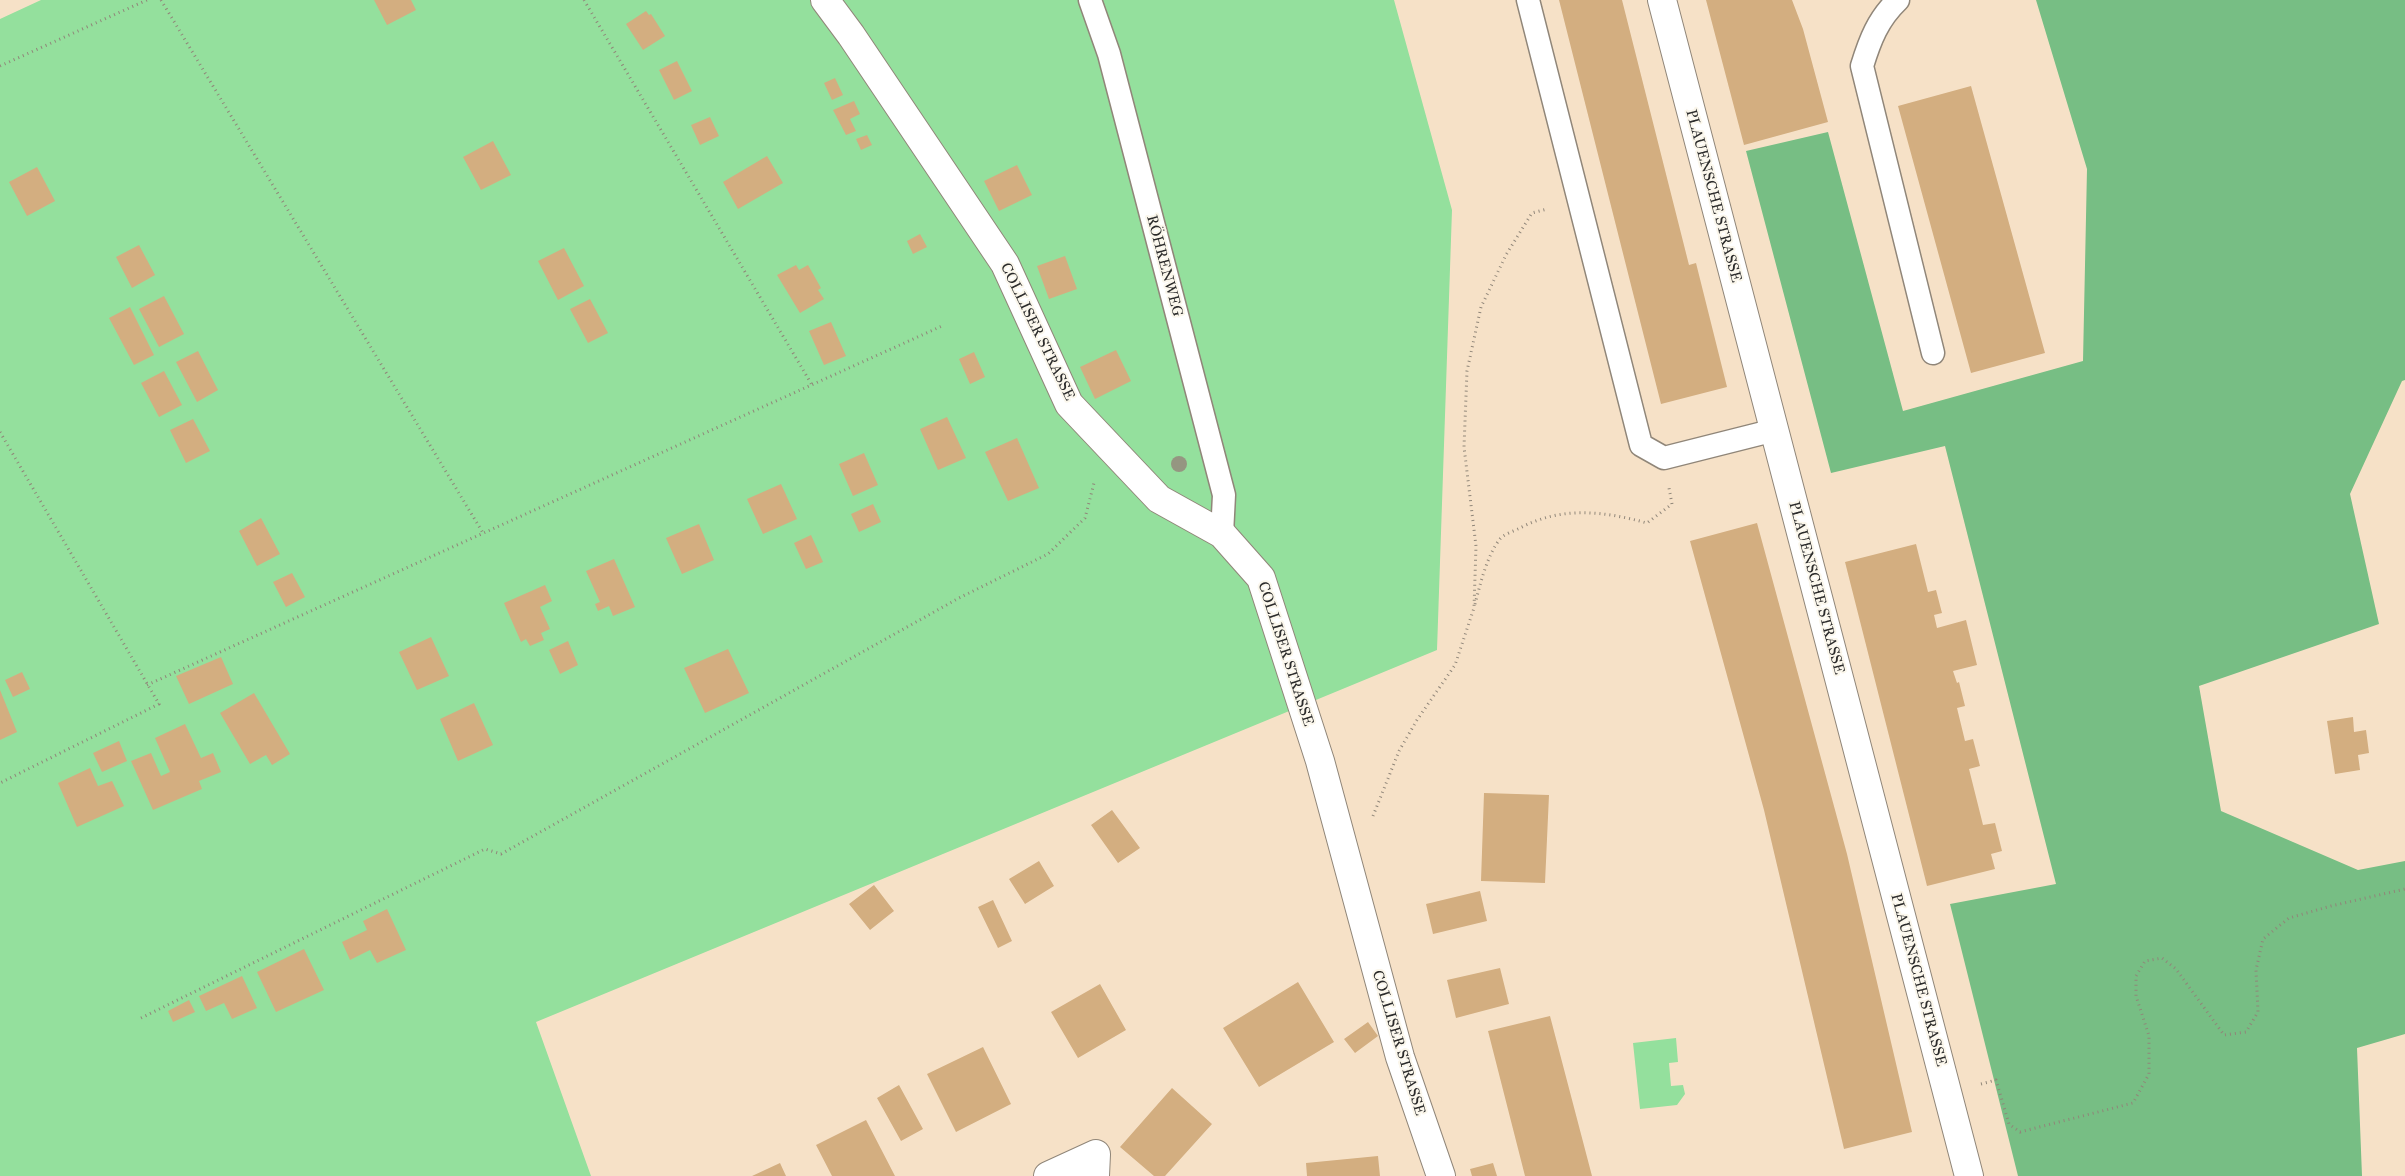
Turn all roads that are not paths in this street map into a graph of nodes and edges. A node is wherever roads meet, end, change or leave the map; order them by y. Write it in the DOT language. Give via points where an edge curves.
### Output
graph roads {
  1 [pos="825,0"];
  2 [pos="1090,0"];
  3 [pos="1528,0"];
  4 [pos="1662,0"];
  5 [pos="1898,0"];
  6 [pos="1933,353"];
  7 [pos="1775,430"];
  8 [pos="1222,534"];
  9 [pos="1048,1176"];
  10 [pos="1095,1176"];
  11 [pos="1441,1176"];
  12 [pos="1969,1176"];
  1 -- 8 [label="street, COLLISER STRASSE" via="1005,264 1069,404 1159,499"];
  2 -- 8 [label="lane, RÖHRENWEG" via="1111,64 1224,495"];
  3 -- 7 [label="lane" via="1641,445 1664,458"];
  4 -- 7 [label="street, PLAUENSCHE STRASSE"];
  5 -- 6 [label="lane" via="1884,14 1870,38 1862,66"];
  7 -- 12 [label="street, PLAUENSCHE STRASSE"];
  8 -- 11 [label="street, COLLISER STRASSE" via="1261,578 1320,761 1400,1057"];
  9 -- 10 [label="street" via="1096,1154"];
}
